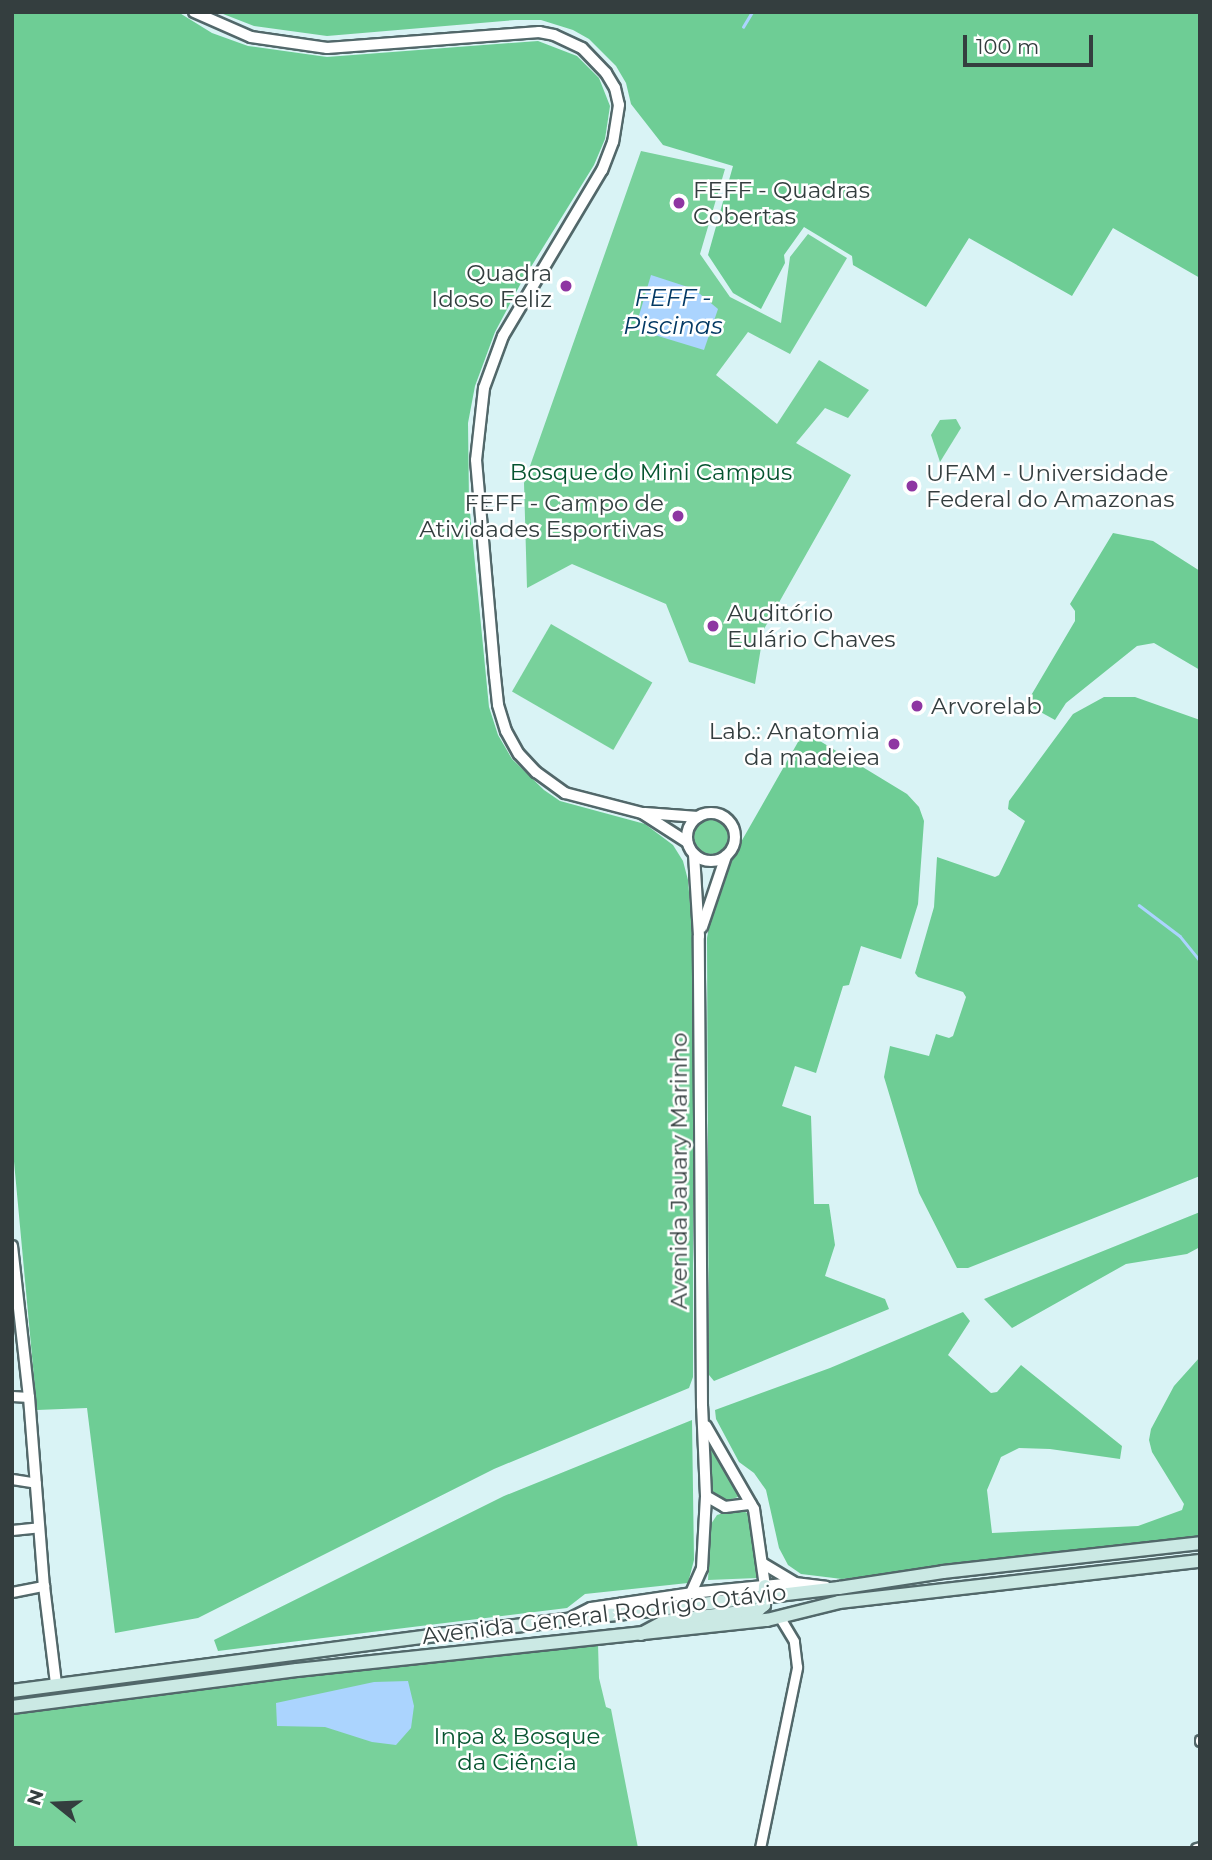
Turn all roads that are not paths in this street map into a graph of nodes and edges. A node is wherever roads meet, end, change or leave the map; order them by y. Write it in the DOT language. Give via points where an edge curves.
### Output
graph roads {
  1 [pos="194,12"];
  2 [pos="642,813"];
  3 [pos="698,817"];
  4 [pos="687,842"];
  5 [pos="694,854"];
  6 [pos="728,854"];
  7 [pos="699,936"];
  8 [pos="12,1249"];
  9 [pos="12,1396"];
  10 [pos="29,1397"];
  11 [pos="702,1406"];
  12 [pos="12,1479"];
  13 [pos="36,1483"];
  14 [pos="706,1496"];
  15 [pos="751,1504"];
  16 [pos="725,1507"];
  17 [pos="705,1518"];
  18 [pos="39,1527"];
  19 [pos="12,1530"];
  20 [pos="1200,1543"];
  21 [pos="1200,1561"];
  22 [pos="762,1563"];
  23 [pos="795,1583"];
  24 [pos="44,1586"];
  25 [pos="839,1588"];
  26 [pos="12,1592"];
  27 [pos="765,1592"];
  28 [pos="691,1593"];
  29 [pos="780,1618"];
  30 [pos="564,1622"];
  31 [pos="640,1634"];
  32 [pos="56,1685"];
  33 [pos="12,1691"];
  34 [pos="12,1707"];
  35 [pos="760,1848"];
  1 -- 2 [label="street" via="251,37 327,48 554,34 582,48 615,88 620,105 618,124 602,170 529,287 487,372 476,460 498,705 506,731 536,772 565,793"];
  2 -- 3 [label="street"];
  2 -- 4 [label="street"];
  3 -- 4 [label="street" via="689,828"];
  3 -- 6 [label="street" via="709,814 727,820 734,833"];
  4 -- 5 [label="street"];
  5 -- 6 [label="street" via="715,861"];
  5 -- 7 [label="street, Avenida Jauary Marinho"];
  6 -- 7 [label="street, Avenida Jauary Marinho"];
  7 -- 11 [label="street, Avenida Jauary Marinho"];
  8 -- 10 [label="street"];
  9 -- 10 [label="street"];
  10 -- 13 [label="street"];
  11 -- 14 [label="street, Avenida Jauary Marinho"];
  11 -- 15 [label="street, Avenida Jauary Marinho" via="710,1439"];
  12 -- 13 [label="street"];
  13 -- 18 [label="street"];
  14 -- 16 [label="street"];
  14 -- 17 [label="street, Avenida Jauary Marinho"];
  15 -- 16 [label="street"];
  15 -- 22 [label="street, Avenida Jauary Marinho"];
  16 -- 17 [label="street"];
  17 -- 28 [label="street, Avenida Jauary Marinho" via="702,1568"];
  18 -- 19 [label="street"];
  18 -- 24 [label="street"];
  20 -- 25 [label="main road, Avenida General Rodrigo Otávio"];
  21 -- 29 [label="main road, Avenida General Rodrigo Otávio" via="839,1602"];
  22 -- 23 [label="street"];
  22 -- 27 [label="street, Avenida Jauary Marinho"];
  23 -- 25 [label="street, Avenida General Rodrigo Otávio"];
  23 -- 27 [label="street, Avenida General Rodrigo Otávio"];
  24 -- 26 [label="street"];
  24 -- 32 [label="street"];
  25 -- 27 [label="main road, Avenida General Rodrigo Otávio"];
  27 -- 28 [label="street, Avenida General Rodrigo Otávio"];
  27 -- 30 [label="main road, Avenida General Rodrigo Otávio"];
  27 -- 31 [label="main road" via="764,1605 758,1610 665,1621"];
  28 -- 30 [label="street, Avenida General Rodrigo Otávio" via="590,1608"];
  29 -- 31 [label="main road, Avenida General Rodrigo Otávio"];
  29 -- 35 [label="street" via="794,1641 797,1667"];
  30 -- 32 [label="main road, Avenida General Rodrigo Otávio"];
  31 -- 34 [label="main road, Avenida General Rodrigo Otávio" via="298,1670"];
  32 -- 33 [label="main road, Avenida General Rodrigo Otávio"];
}
